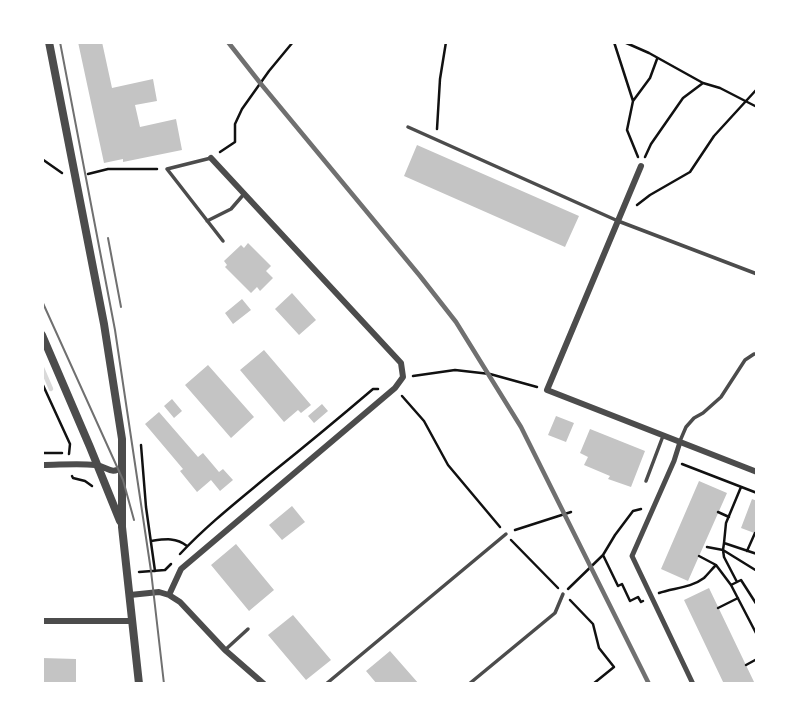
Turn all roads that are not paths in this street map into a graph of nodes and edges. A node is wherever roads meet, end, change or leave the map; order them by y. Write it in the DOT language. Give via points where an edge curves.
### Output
graph roads {
  1 [pos="49,42"];
  2 [pos="408,127"];
  3 [pos="211,158"];
  4 [pos="641,166"];
  5 [pos="244,194"];
  6 [pos="206,221"];
  7 [pos="618,221"];
  8 [pos="223,241"];
  9 [pos="757,274"];
  10 [pos="42,335"];
  11 [pos="757,354"];
  12 [pos="663,436"];
  13 [pos="680,442"];
  14 [pos="42,465"];
  15 [pos="97,465"];
  16 [pos="122,467"];
  17 [pos="757,471"];
  18 [pos="646,481"];
  19 [pos="122,527"];
  20 [pos="506,534"];
  21 [pos="564,594"];
  22 [pos="130,595"];
  23 [pos="169,595"];
  24 [pos="42,621"];
  25 [pos="132,621"];
  26 [pos="248,629"];
  27 [pos="225,650"];
  28 [pos="139,684"];
  29 [pos="264,684"];
  30 [pos="326,684"];
  31 [pos="469,684"];
  32 [pos="693,684"];
  1 -- 16 [label="street" via="104,324"];
  2 -- 7 [label="lane"];
  3 -- 5 [label="street"];
  3 -- 6 [label="lane" via="167,169"];
  4 -- 7 [label="street"];
  5 -- 6 [label="lane" via="231,209"];
  5 -- 23 [label="street" via="401,363 403,377 181,569"];
  6 -- 8 [label="lane"];
  7 -- 9 [label="lane"];
  7 -- 12 [label="street" via="547,390"];
  10 -- 15 [label="street"];
  11 -- 13 [label="lane" via="745,360 721,397 686,427"];
  12 -- 13 [label="street"];
  12 -- 18 [label="lane"];
  13 -- 17 [label="street"];
  13 -- 32 [label="street" via="632,556"];
  14 -- 15 [label="street"];
  15 -- 16 [label="street" via="113,471"];
  15 -- 19 [label="street"];
  16 -- 19 [label="street"];
  19 -- 22 [label="street"];
  20 -- 30 [label="lane"];
  21 -- 31 [label="lane" via="555,612"];
  22 -- 23 [label="street"];
  22 -- 25 [label="street"];
  23 -- 27 [label="street"];
  24 -- 25 [label="street"];
  25 -- 28 [label="street"];
  26 -- 27 [label="lane"];
  27 -- 29 [label="street"];
}
